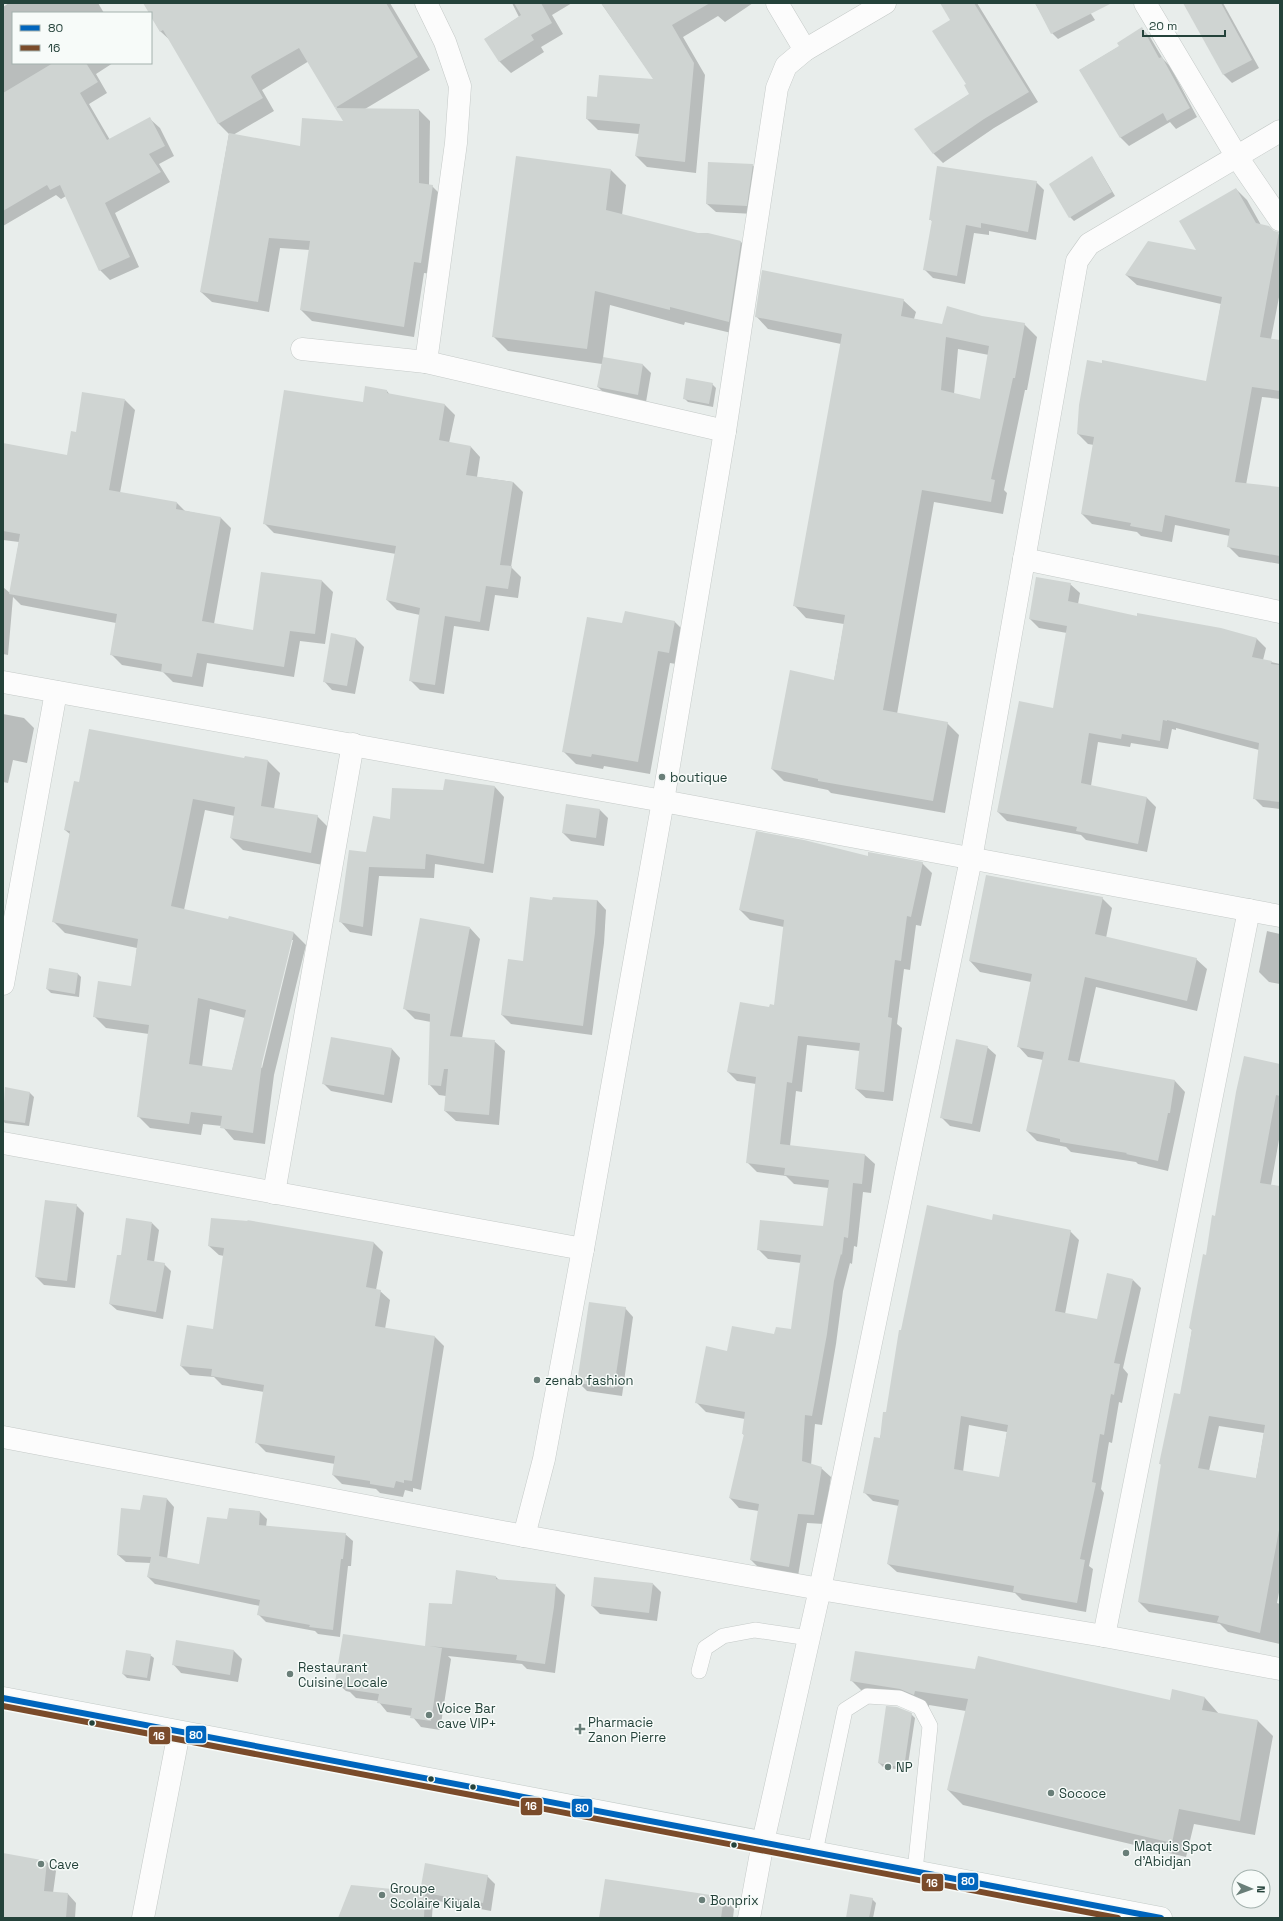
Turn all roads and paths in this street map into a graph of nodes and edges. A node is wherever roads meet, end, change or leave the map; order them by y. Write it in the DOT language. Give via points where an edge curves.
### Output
graph roads {
  1 [pos="426,3"];
  2 [pos="777,3"];
  3 [pos="886,3"];
  4 [pos="1145,3"];
  5 [pos="805,50"];
  6 [pos="1280,131"];
  7 [pos="1238,157"];
  8 [pos="1280,220"];
  9 [pos="302,349"];
  10 [pos="426,362"];
  11 [pos="726,431"];
  12 [pos="1024,559"];
  13 [pos="1280,612"];
  14 [pos="3,682"];
  15 [pos="56,692"];
  16 [pos="353,744"];
  17 [pos="663,801"];
  18 [pos="971,860"];
  19 [pos="1249,910"];
  20 [pos="1280,916"];
  21 [pos="3,984"];
  22 [pos="3,1143"];
  23 [pos="274,1193"];
  24 [pos="583,1249"];
  25 [pos="3,1437"];
  26 [pos="524,1536"];
  27 [pos="820,1589"];
  28 [pos="1104,1636"];
  29 [pos="809,1638"];
  30 [pos="1280,1668"];
  31 [pos="699,1671"];
  32 [pos="3,1698"];
  33 [pos="179,1732"];
  34 [pos="763,1842"];
  35 [pos="815,1852"];
  36 [pos="915,1871"];
  37 [pos="143,1918"];
  38 [pos="749,1918"];
  39 [pos="1161,1918"];
  1 -- 10 [label="street" via="445,42 460,86 456,143"];
  2 -- 5 [label="street"];
  3 -- 5 [label="street"];
  4 -- 7 [label="street"];
  5 -- 11 [label="street" via="786,66 777,88"];
  6 -- 7 [label="street"];
  7 -- 8 [label="street"];
  7 -- 12 [label="street" via="1089,244 1077,261"];
  9 -- 10 [label="street"];
  10 -- 11 [label="street"];
  11 -- 17 [label="street"];
  12 -- 13 [label="street"];
  12 -- 18 [label="street"];
  14 -- 15 [label="street"];
  15 -- 16 [label="street"];
  15 -- 21 [label="street"];
  16 -- 17 [label="street"];
  16 -- 23 [label="street"];
  17 -- 18 [label="street"];
  17 -- 24 [label="street"];
  18 -- 19 [label="street"];
  18 -- 27 [label="street"];
  19 -- 20 [label="street"];
  19 -- 28 [label="street"];
  22 -- 23 [label="street"];
  23 -- 24 [label="street"];
  24 -- 26 [label="street" via="544,1459"];
  25 -- 26 [label="street"];
  26 -- 27 [label="street"];
  27 -- 28 [label="street"];
  27 -- 29 [label="street"];
  28 -- 30 [label="street"];
  29 -- 31 [label="lane" via="755,1630 723,1636 705,1648"];
  29 -- 34 [label="street"];
  32 -- 33 [label="street"];
  33 -- 34 [label="street"];
  33 -- 37 [label="street"];
  34 -- 35 [label="street"];
  34 -- 38 [label="street"];
  35 -- 36 [label="street"];
  35 -- 36 [label="lane" via="845,1710 867,1696 899,1698 920,1707 930,1726"];
  36 -- 39 [label="street"];
}
